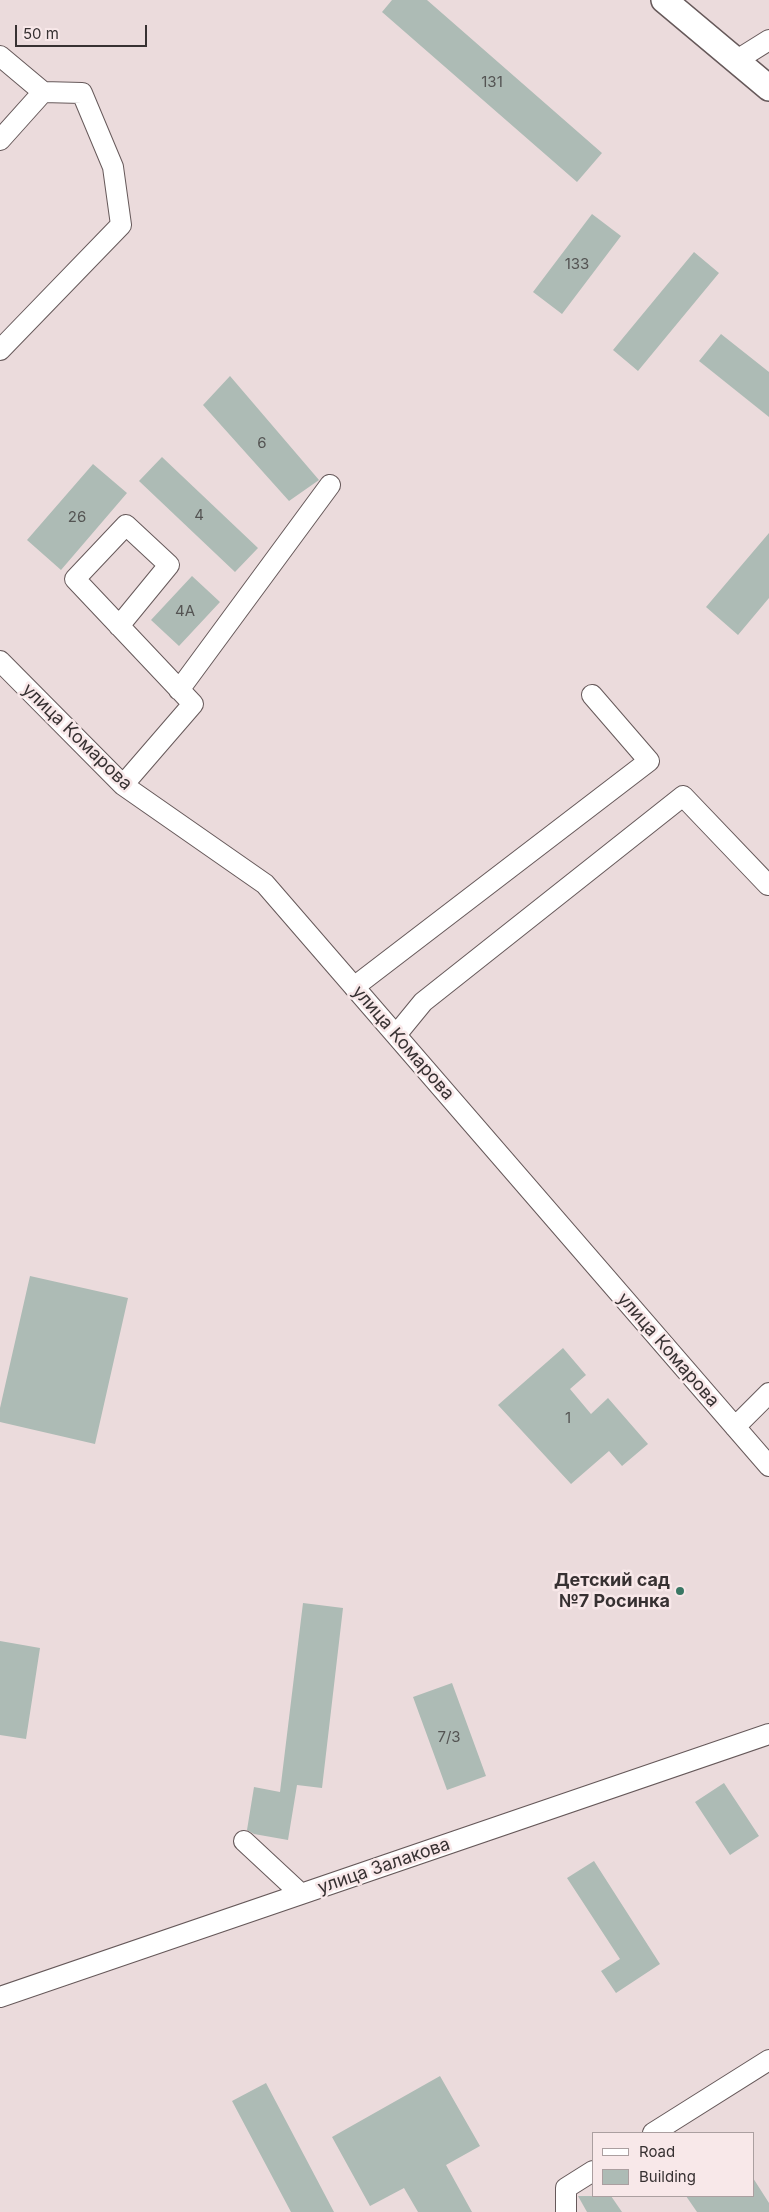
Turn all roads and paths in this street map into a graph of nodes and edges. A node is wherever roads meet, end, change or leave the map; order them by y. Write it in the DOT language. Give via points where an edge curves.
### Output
graph roads {
  1 [pos="664,0"];
  2 [pos="769,40"];
  3 [pos="0,56"];
  4 [pos="736,60"];
  5 [pos="769,88"];
  6 [pos="43,92"];
  7 [pos="3,130"];
  8 [pos="0,350"];
  9 [pos="330,486"];
  10 [pos="119,626"];
  11 [pos="0,661"];
  12 [pos="179,690"];
  13 [pos="592,695"];
  14 [pos="123,785"];
  15 [pos="768,885"];
  16 [pos="354,987"];
  17 [pos="396,1035"];
  18 [pos="769,1393"];
  19 [pos="735,1427"];
  20 [pos="769,1466"];
  21 [pos="769,1734"];
  22 [pos="244,1841"];
  23 [pos="301,1894"];
  24 [pos="0,1998"];
  25 [pos="769,2060"];
  26 [pos="655,2132"];
  27 [pos="592,2172"];
  28 [pos="566,2212"];
  1 -- 4 [label="main road"];
  2 -- 4 [label="street"];
  3 -- 6 [label="street"];
  4 -- 5 [label="main road"];
  6 -- 7 [label="street"];
  6 -- 8 [label="street" via="82,93 113,167 121,225"];
  9 -- 12 [label="street"];
  10 -- 10 [label="street" via="74,579 126,525 169,565"];
  10 -- 12 [label="street"];
  11 -- 14 [label="street, улица Комарова"];
  12 -- 14 [label="street" via="192,704"];
  13 -- 16 [label="street" via="649,760"];
  14 -- 16 [label="street, улица Комарова" via="265,884"];
  15 -- 17 [label="street" via="683,796 423,1002"];
  16 -- 17 [label="street, улица Комарова"];
  17 -- 19 [label="street, улица Комарова"];
  18 -- 19 [label="street"];
  19 -- 20 [label="street, улица Комарова"];
  21 -- 23 [label="street, улица Залакова"];
  22 -- 23 [label="street"];
  23 -- 24 [label="street, улица Залакова"];
  25 -- 26 [label="street"];
  27 -- 28 [label="street" via="566,2188"];
}
